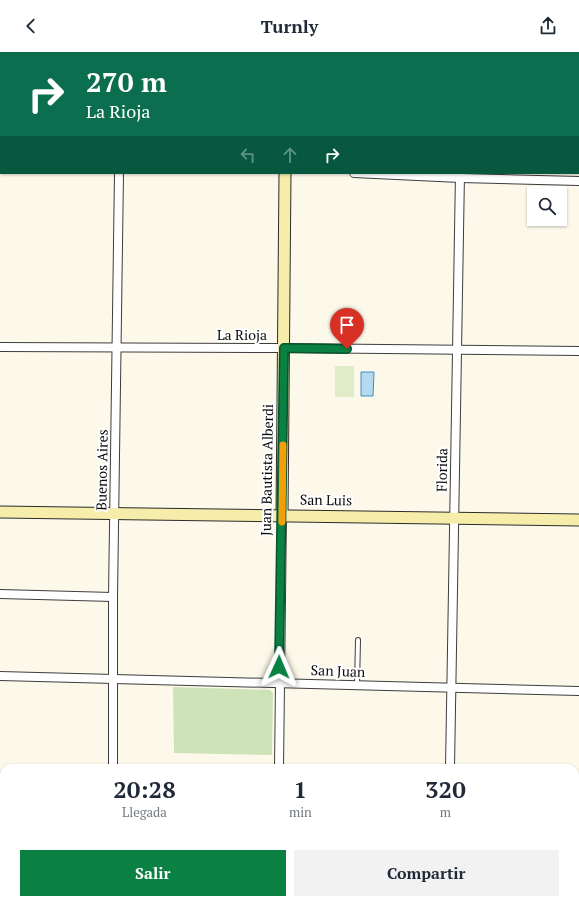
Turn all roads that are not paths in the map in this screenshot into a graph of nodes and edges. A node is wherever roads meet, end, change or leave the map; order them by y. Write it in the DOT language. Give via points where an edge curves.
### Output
graph roads {
  1 [pos="119,174"];
  2 [pos="285,174"];
  3 [pos="407,174"];
  4 [pos="460,175"];
  5 [pos="579,181"];
  6 [pos="0,347"];
  7 [pos="116,348"];
  8 [pos="284,348"];
  9 [pos="457,350"];
  10 [pos="579,351"];
  11 [pos="0,512"];
  12 [pos="115,512"];
  13 [pos="282,514"];
  14 [pos="454,518"];
  15 [pos="579,520"];
  16 [pos="0,594"];
  17 [pos="113,597"];
  18 [pos="358,640"];
  19 [pos="0,676"];
  20 [pos="114,678"];
  21 [pos="279,682"];
  22 [pos="357,685"];
  23 [pos="451,688"];
  24 [pos="579,691"];
  25 [pos="113,764"];
  26 [pos="278,764"];
  27 [pos="450,764"];
  1 -- 7 [label="street, Buenos Aires"];
  2 -- 8 [label="street, Juan Bautista Alberdi"];
  3 -- 4 [label="street"];
  4 -- 5 [label="street"];
  4 -- 9 [label="street, Florida"];
  6 -- 7 [label="street, La Rioja"];
  7 -- 8 [label="street, La Rioja"];
  7 -- 12 [label="street, Buenos Aires"];
  8 -- 9 [label="street, La Rioja"];
  8 -- 13 [label="street, Juan Bautista Alberdi"];
  9 -- 10 [label="street, La Rioja"];
  9 -- 14 [label="street, Florida"];
  11 -- 12 [label="street, San Luis"];
  12 -- 13 [label="street, San Luis"];
  12 -- 17 [label="street, Buenos Aires"];
  13 -- 14 [label="street, San Luis"];
  13 -- 21 [label="street, Juan Bautista Alberdi"];
  14 -- 15 [label="street, San Luis"];
  14 -- 23 [label="street, Florida"];
  16 -- 17 [label="street"];
  17 -- 20 [label="street, Buenos Aires"];
  18 -- 22 [label="lane"];
  19 -- 20 [label="street, San Juan"];
  20 -- 21 [label="street, San Juan"];
  20 -- 25 [label="street, Buenos Aires"];
  21 -- 22 [label="street, San Juan"];
  21 -- 26 [label="street, Juan Bautista Alberdi"];
  22 -- 23 [label="street, San Juan"];
  23 -- 24 [label="street, San Juan"];
  23 -- 27 [label="street, Florida"];
}
